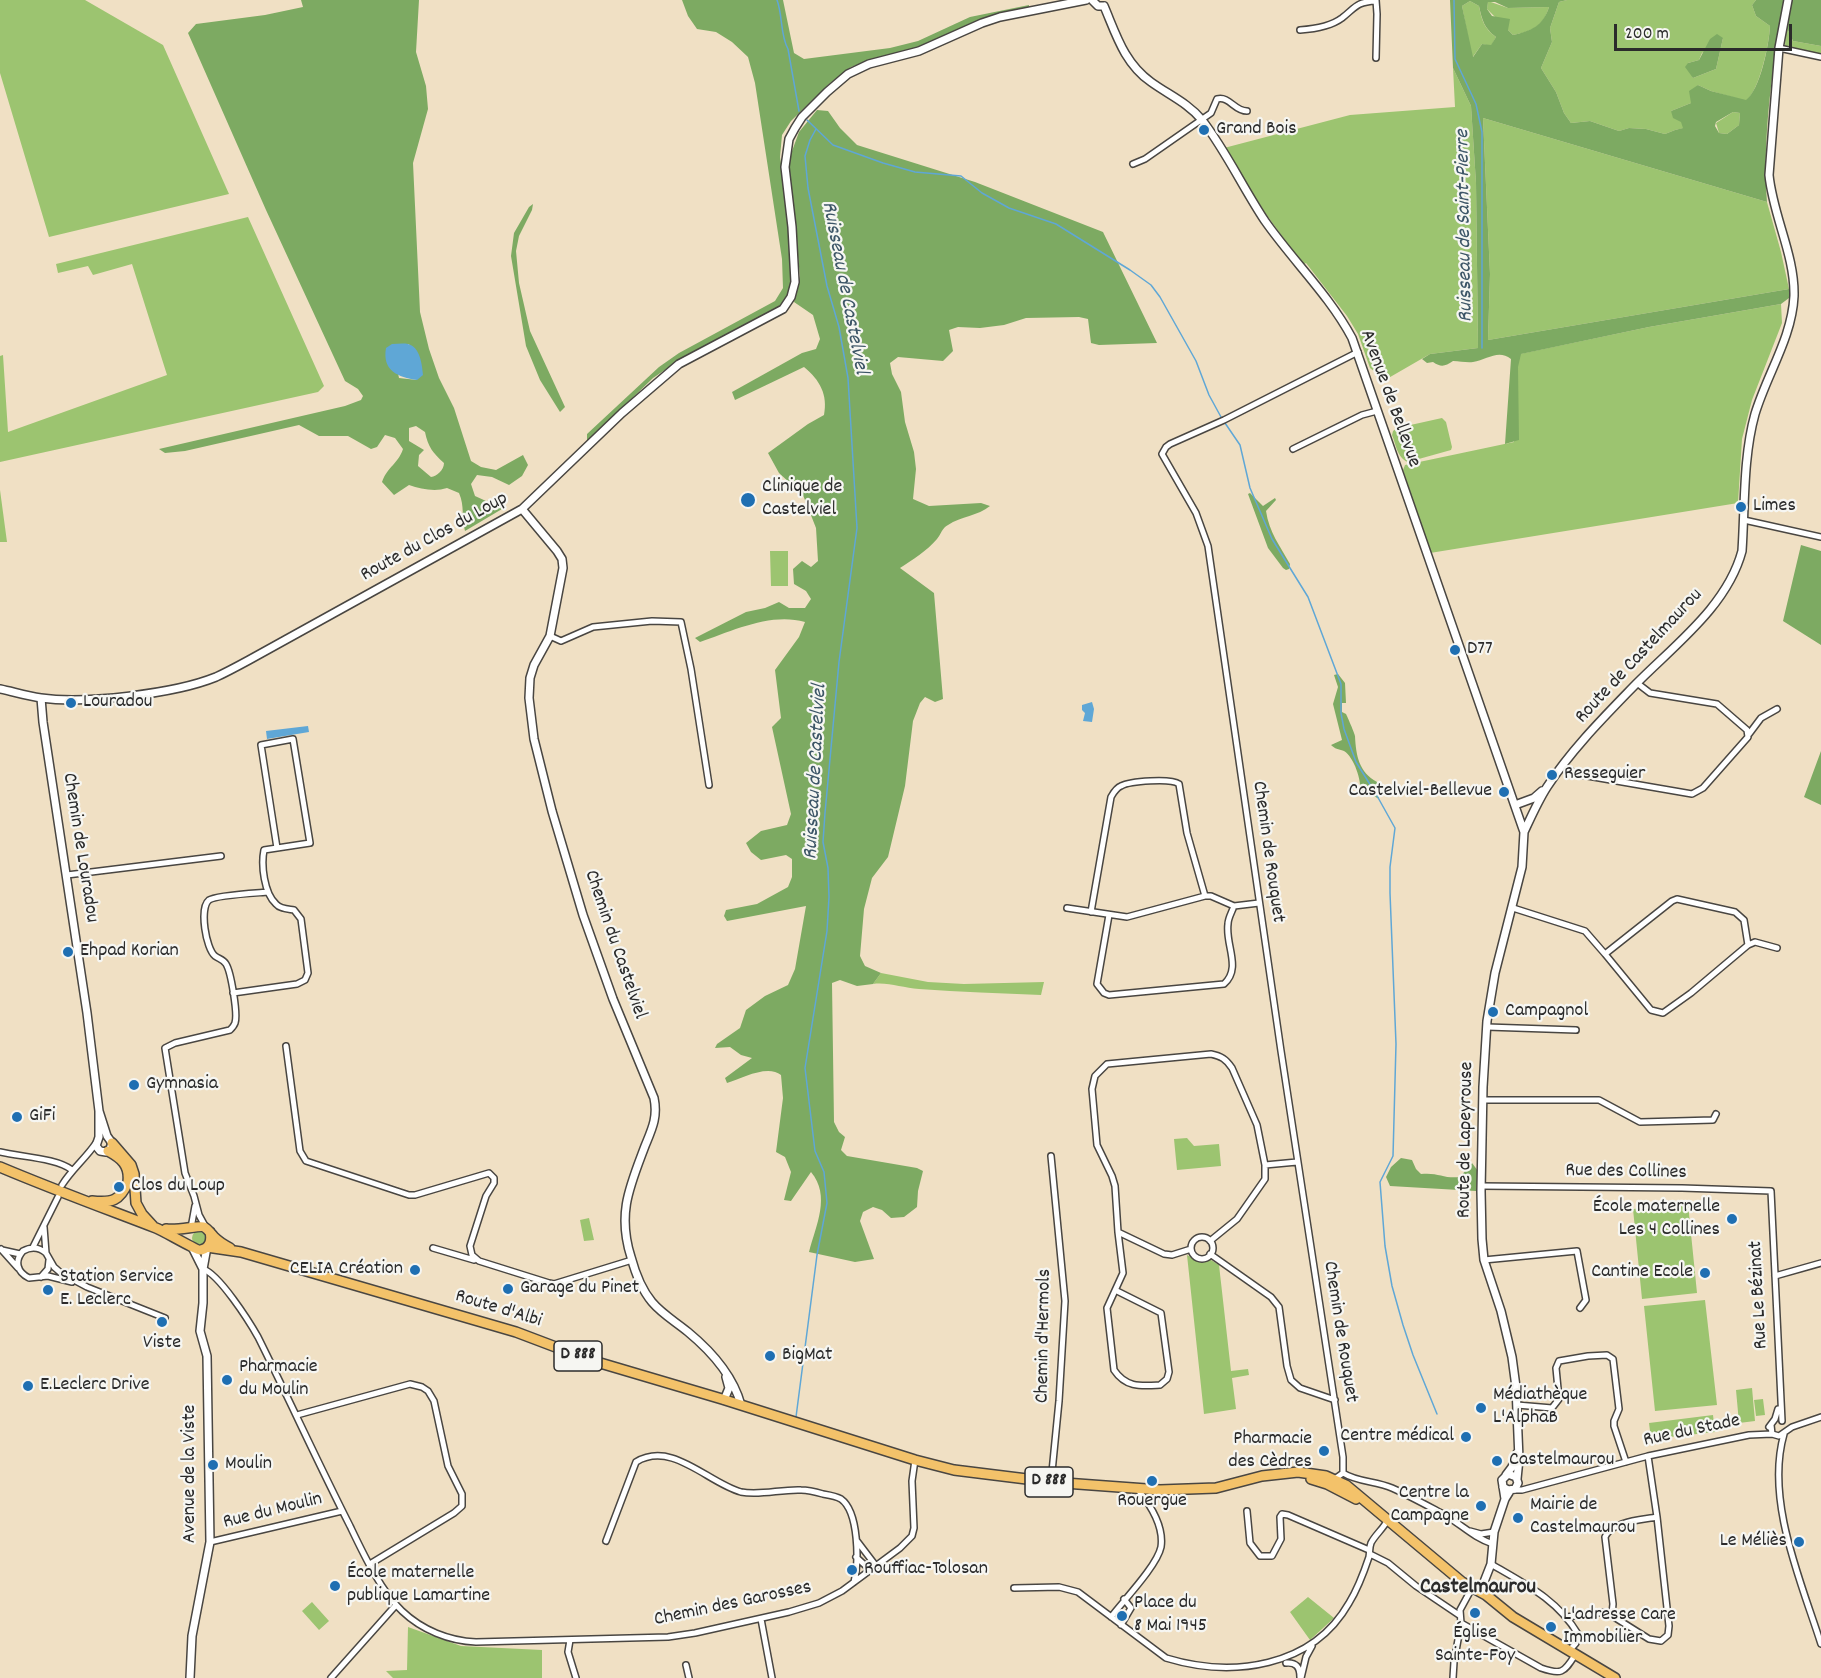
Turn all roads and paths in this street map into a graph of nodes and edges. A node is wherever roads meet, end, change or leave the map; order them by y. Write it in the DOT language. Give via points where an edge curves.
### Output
graph roads {
  1 [pos="1086,0"];
  2 [pos="1092,0"];
  3 [pos="1376,0"];
  4 [pos="1788,0"];
  5 [pos="1107,3"];
  6 [pos="1300,30"];
  7 [pos="1779,48"];
  8 [pos="1821,57"];
  9 [pos="1376,58"];
  10 [pos="1247,111"];
  11 [pos="1201,119"];
  12 [pos="1133,164"];
  13 [pos="1358,351"];
  14 [pos="1377,411"];
  15 [pos="1293,449"];
  16 [pos="522,509"];
  17 [pos="1744,520"];
  18 [pos="1821,537"];
  19 [pos="550,636"];
  20 [pos="1637,683"];
  21 [pos="0,689"];
  22 [pos="41,698"];
  23 [pos="1777,709"];
  24 [pos="1749,734"];
  25 [pos="1563,766"];
  26 [pos="709,785"];
  27 [pos="1547,788"];
  28 [pos="1524,802"];
  29 [pos="1515,805"];
  30 [pos="1534,812"];
  31 [pos="1524,832"];
  32 [pos="277,848"];
  33 [pos="221,856"];
  34 [pos="67,875"];
  35 [pos="268,892"];
  36 [pos="1205,896"];
  37 [pos="1259,903"];
  38 [pos="1234,906"];
  39 [pos="1067,908"];
  40 [pos="1513,908"];
  41 [pos="1091,912"];
  42 [pos="1109,915"];
  43 [pos="1748,945"];
  44 [pos="1777,948"];
  45 [pos="1605,954"];
  46 [pos="233,993"];
  47 [pos="1487,1027"];
  48 [pos="1576,1030"];
  49 [pos="286,1046"];
  50 [pos="1483,1100"];
  51 [pos="1716,1114"];
  52 [pos="104,1144"];
  53 [pos="0,1152"];
  54 [pos="1051,1156"];
  55 [pos="1297,1162"];
  56 [pos="1265,1165"];
  57 [pos="0,1167"];
  58 [pos="72,1170"];
  59 [pos="62,1185"];
  60 [pos="1481,1186"];
  61 [pos="1771,1191"];
  62 [pos="58,1197"];
  63 [pos="82,1201"];
  64 [pos="196,1205"];
  65 [pos="44,1227"];
  66 [pos="155,1228"];
  67 [pos="190,1229"];
  68 [pos="208,1230"];
  69 [pos="1118,1232"];
  70 [pos="1210,1241"];
  71 [pos="190,1246"];
  72 [pos="33,1247"];
  73 [pos="207,1247"];
  74 [pos="433,1248"];
  75 [pos="0,1249"];
  76 [pos="1191,1250"];
  77 [pos="240,1252"];
  78 [pos="20,1254"];
  79 [pos="1210,1254"];
  80 [pos="47,1256"];
  81 [pos="632,1260"];
  82 [pos="1484,1260"];
  83 [pos="479,1261"];
  84 [pos="1821,1263"];
  85 [pos="19,1269"];
  86 [pos="203,1269"];
  87 [pos="1775,1276"];
  88 [pos="40,1277"];
  89 [pos="87,1287"];
  90 [pos="1117,1291"];
  91 [pos="1580,1308"];
  92 [pos="165,1318"];
  93 [pos="723,1369"];
  94 [pos="1780,1398"];
  95 [pos="724,1400"];
  96 [pos="1335,1400"];
  97 [pos="741,1405"];
  98 [pos="1517,1405"];
  99 [pos="297,1415"];
  100 [pos="1821,1417"];
  101 [pos="1783,1422"];
  102 [pos="1805,1422"];
  103 [pos="1772,1423"];
  104 [pos="1756,1433"];
  105 [pos="1785,1433"];
  106 [pos="1773,1435"];
  107 [pos="1518,1447"];
  108 [pos="1648,1456"];
  109 [pos="1780,1457"];
  110 [pos="915,1460"];
  111 [pos="1626,1462"];
  112 [pos="1506,1475"];
  113 [pos="1517,1480"];
  114 [pos="1342,1481"];
  115 [pos="1051,1482"];
  116 [pos="1503,1487"];
  117 [pos="1530,1487"];
  118 [pos="1139,1488"];
  119 [pos="1151,1489"];
  120 [pos="1512,1490"];
  121 [pos="1505,1499"];
  122 [pos="1149,1503"];
  123 [pos="342,1511"];
  124 [pos="1247,1511"];
  125 [pos="1657,1517"];
  126 [pos="1388,1521"];
  127 [pos="1463,1528"];
  128 [pos="1494,1532"];
  129 [pos="857,1540"];
  130 [pos="606,1541"];
  131 [pos="210,1542"];
  132 [pos="1492,1544"];
  133 [pos="1370,1552"];
  134 [pos="856,1557"];
  135 [pos="370,1564"];
  136 [pos="1491,1564"];
  137 [pos="875,1567"];
  138 [pos="855,1582"];
  139 [pos="1014,1588"];
  140 [pos="1476,1590"];
  141 [pos="1124,1599"];
  142 [pos="396,1605"];
  143 [pos="1459,1614"];
  144 [pos="1612,1614"];
  145 [pos="1111,1617"];
  146 [pos="1566,1617"];
  147 [pos="760,1619"];
  148 [pos="1461,1623"];
  149 [pos="1121,1625"];
  150 [pos="570,1640"];
  151 [pos="1313,1644"];
  152 [pos="1821,1644"];
  153 [pos="1572,1653"];
  154 [pos="1282,1664"];
  155 [pos="686,1665"];
  156 [pos="190,1678"];
  157 [pos="331,1678"];
  158 [pos="576,1678"];
  159 [pos="689,1678"];
  160 [pos="772,1678"];
  161 [pos="1301,1678"];
  162 [pos="1453,1678"];
  163 [pos="1615,1678"];
  1 -- 16 [label="street, Route du Clos du Loup" via="1000,17 918,51 868,64 838,81 802,117 786,151 795,272 794,291 783,309 679,364"];
  2 -- 5 [label="street" via="1098,6"];
  3 -- 6 [label="street" via="1358,3 1333,22"];
  3 -- 9 [label="street"];
  4 -- 7 [label="street, Route de Castelmaurou"];
  5 -- 11 [label="street, Avenue de Bellevue" via="1119,45 1134,67"];
  7 -- 8 [label="street"];
  7 -- 17 [label="street, Route de Castelmaurou" via="1769,175 1770,192 1791,266 1793,310 1756,412"];
  10 -- 11 [label="street" via="1240,111 1227,99 1217,99 1211,113"];
  11 -- 12 [label="street"];
  11 -- 13 [label="street, Avenue de Bellevue" via="1267,223 1338,314"];
  13 -- 14 [label="street, Avenue de Bellevue"];
  13 -- 37 [label="street, Chemin de Rouquet" via="1170,444 1162,454 1196,513 1208,546"];
  14 -- 15 [label="street"];
  14 -- 29 [label="street, Avenue de Bellevue"];
  16 -- 19 [label="street, Chemin du Castelviel" via="562,559"];
  16 -- 22 [label="street, Route du Clos du Loup" via="216,677 136,694"];
  17 -- 18 [label="street"];
  17 -- 20 [label="street, Route de Castelmaurou" via="1742,551 1727,585 1683,639"];
  19 -- 26 [label="street" via="561,641 593,627 681,622"];
  19 -- 81 [label="street, Chemin du Castelviel" via="530,678 534,739 583,915 656,1107 654,1125 626,1200 624,1225"];
  20 -- 24 [label="street" via="1650,693 1717,704"];
  20 -- 25 [label="street, Route de Castelmaurou"];
  21 -- 22 [label="street, Route du Clos du Loup"];
  22 -- 34 [label="street, Chemin de Louradou"];
  23 -- 24 [label="street" via="1761,718"];
  24 -- 25 [label="street" via="1703,788 1692,794 1576,774"];
  25 -- 27 [label="street, Route de Castelmaurou"];
  27 -- 28 [label="street, Route de Castelmaurou"];
  27 -- 30 [label="street, Route de Castelmaurou"];
  28 -- 29 [label="street, Route de Castelmaurou"];
  28 -- 30 [label="street"];
  29 -- 31 [label="street, Avenue de Bellevue"];
  30 -- 31 [label="street, Route de Castelmaurou"];
  31 -- 40 [label="street, Route de Lapeyrouse" via="1522,867"];
  32 -- 32 [label="street" via="310,843 293,739 261,745"];
  32 -- 35 [label="street" via="264,850 262,859"];
  33 -- 34 [label="street"];
  34 -- 52 [label="street, Chemin de Louradou"];
  35 -- 46 [label="street" via="214,898 206,904 207,943 228,966"];
  35 -- 46 [label="street" via="276,904 299,914 308,973 297,984"];
  36 -- 38 [label="street"];
  36 -- 41 [label="street" via="1187,833 1179,784 1170,780 1128,784 1118,787 1111,797"];
  36 -- 42 [label="street" via="1127,917"];
  37 -- 38 [label="street"];
  37 -- 55 [label="street, Chemin de Rouquet"];
  38 -- 42 [label="street" via="1228,928 1233,968 1224,984 1109,995 1097,984"];
  39 -- 41 [label="street"];
  40 -- 45 [label="street" via="1585,931"];
  40 -- 47 [label="street, Route de Lapeyrouse" via="1495,973"];
  41 -- 42 [label="street"];
  43 -- 44 [label="street" via="1755,942"];
  43 -- 45 [label="street" via="1744,920 1735,912 1677,899"];
  43 -- 45 [label="street" via="1691,993 1659,1013 1651,1010"];
  46 -- 64 [label="street" via="235,1023 230,1030 165,1048 185,1173"];
  47 -- 48 [label="street"];
  47 -- 50 [label="street, Route de Lapeyrouse"];
  49 -- 83 [label="street" via="300,1151 306,1161 409,1195 492,1175 495,1183 486,1196 470,1246"];
  50 -- 51 [label="street" via="1599,1100 1640,1122 1713,1120"];
  50 -- 60 [label="street, Route de Lapeyrouse"];
  52 -- 58 [label="street"];
  52 -- 63 [label="main road" via="126,1164 127,1185 112,1201"];
  52 -- 66 [label="main road" via="131,1166 136,1203"];
  53 -- 58 [label="street" via="57,1162"];
  54 -- 115 [label="street, Chemin d'Hermols" via="1065,1301"];
  55 -- 56 [label="street"];
  55 -- 96 [label="street, Chemin de Rouquet"];
  56 -- 69 [label="street" via="1257,1125 1232,1068 1220,1056 1107,1064 1095,1076 1092,1089 1096,1144 1112,1176"];
  56 -- 70 [label="street" via="1265,1179 1237,1219"];
  57 -- 63 [label="main road"];
  58 -- 59 [label="street"];
  60 -- 61 [label="street, Rue des Collines"];
  60 -- 82 [label="street, Route de Lapeyrouse"];
  61 -- 87 [label="street, Rue Le Bézinat"];
  62 -- 65 [label="street"];
  63 -- 66 [label="main road"];
  64 -- 67 [label="street"];
  64 -- 68 [label="street"];
  65 -- 72 [label="street"];
  65 -- 80 [label="street"];
  66 -- 67 [label="main road"];
  66 -- 71 [label="main road"];
  67 -- 68 [label="main road" via="200,1226"];
  67 -- 71 [label="main road"];
  68 -- 73 [label="main road" via="211,1238"];
  68 -- 77 [label="main road, Route d'Albi / D 888" via="221,1243"];
  69 -- 76 [label="street" via="1164,1254"];
  69 -- 90 [label="street" via="1123,1273"];
  70 -- 76 [label="street" via="1198,1237"];
  70 -- 79 [label="street"];
  71 -- 73 [label="main road" via="200,1250"];
  71 -- 86 [label="street, Avenue de la Viste"];
  72 -- 78 [label="street"];
  72 -- 80 [label="street"];
  73 -- 77 [label="main road, Route d'Albi / D 888"];
  73 -- 86 [label="street, Avenue de la Viste"];
  74 -- 83 [label="street"];
  75 -- 78 [label="street"];
  75 -- 85 [label="street"];
  76 -- 79 [label="street" via="1200,1258"];
  77 -- 95 [label="main road, Route d'Albi / D 888" via="516,1332 590,1360"];
  78 -- 85 [label="street"];
  79 -- 96 [label="street" via="1272,1297 1280,1307 1291,1380 1300,1388"];
  80 -- 88 [label="street" via="48,1269"];
  80 -- 89 [label="street" via="61,1273"];
  81 -- 83 [label="street" via="554,1284"];
  81 -- 93 [label="street, Chemin du Castelviel" via="652,1302"];
  82 -- 91 [label="street" via="1577,1251 1586,1300"];
  82 -- 98 [label="street, Route de Lapeyrouse" via="1512,1358"];
  84 -- 87 [label="street"];
  85 -- 88 [label="street" via="29,1278"];
  86 -- 99 [label="street, Chemin des Garosses" via="212,1274 244,1313"];
  86 -- 131 [label="street, Avenue de la Viste" via="200,1331 207,1356"];
  87 -- 94 [label="street, Rue Le Bézinat"];
  88 -- 89 [label="street" via="57,1277"];
  89 -- 92 [label="street"];
  90 -- 90 [label="street" via="1107,1308 1114,1370 1120,1379 1133,1386 1160,1385 1169,1372 1161,1312"];
  93 -- 95 [label="street" via="729,1388"];
  93 -- 97 [label="street, Chemin du Castelviel" via="737,1390"];
  94 -- 101 [label="street, Rue Le Bézinat"];
  94 -- 103 [label="street, Rue Le Bézinat"];
  95 -- 97 [label="main road, Route d'Albi / D 888"];
  96 -- 114 [label="street, Chemin de Rouquet" via="1343,1457"];
  97 -- 110 [label="main road, Route d'Albi / D 888"];
  98 -- 107 [label="street, Route de Lapeyrouse"];
  98 -- 111 [label="street" via="1552,1408 1559,1399 1559,1361 1607,1355 1613,1359 1615,1368 1619,1409 1614,1426"];
  99 -- 123 [label="street, Chemin des Garosses"];
  99 -- 135 [label="street" via="410,1384 423,1386 432,1396 448,1466 462,1494 462,1506"];
  100 -- 102 [label="street"];
  101 -- 102 [label="street"];
  101 -- 103 [label="street"];
  101 -- 105 [label="street"];
  102 -- 105 [label="street"];
  103 -- 104 [label="street, Rue du Stade"];
  103 -- 106 [label="street"];
  104 -- 106 [label="street, Rue du Stade"];
  104 -- 108 [label="street, Rue du Stade"];
  105 -- 106 [label="street"];
  105 -- 109 [label="street"];
  106 -- 109 [label="street"];
  107 -- 112 [label="street, Route de Lapeyrouse"];
  107 -- 113 [label="street, Route de Lapeyrouse"];
  108 -- 111 [label="street, Rue du Stade"];
  108 -- 125 [label="street"];
  109 -- 152 [label="street" via="1785,1531"];
  110 -- 115 [label="main road, D 888" via="971,1473"];
  110 -- 137 [label="street, Chemin des Garosses" via="914,1532"];
  111 -- 117 [label="street, Rue du Stade"];
  112 -- 113 [label="street" via="1514,1475"];
  112 -- 116 [label="street"];
  113 -- 117 [label="street"];
  113 -- 120 [label="street"];
  114 -- 119 [label="main road, D 888" via="1298,1472 1216,1488"];
  114 -- 126 [label="main road, D 888"];
  114 -- 127 [label="street" via="1388,1486 1446,1515"];
  115 -- 118 [label="main road, D 888"];
  116 -- 120 [label="street"];
  116 -- 121 [label="street"];
  117 -- 120 [label="street, Rue du Stade"];
  118 -- 119 [label="main road, D 888"];
  118 -- 122 [label="street"];
  119 -- 122 [label="street"];
  120 -- 121 [label="street"];
  121 -- 128 [label="street"];
  122 -- 141 [label="street" via="1160,1531 1161,1547 1151,1567"];
  123 -- 131 [label="street, Rue du Moulin"];
  123 -- 135 [label="street, Chemin des Garosses"];
  124 -- 133 [label="street" via="1250,1543 1260,1556 1272,1556 1281,1539 1282,1515 1328,1531"];
  125 -- 144 [label="street" via="1607,1532"];
  125 -- 144 [label="street" via="1668,1635 1661,1641 1649,1639"];
  126 -- 133 [label="street" via="1371,1543"];
  126 -- 140 [label="main road, D 888"];
  127 -- 128 [label="street" via="1476,1533"];
  127 -- 132 [label="street"];
  128 -- 132 [label="street"];
  129 -- 130 [label="street" via="848,1507 836,1497 802,1490 743,1492 723,1486 685,1463 645,1456 636,1461"];
  129 -- 134 [label="street"];
  129 -- 137 [label="street"];
  131 -- 156 [label="street, Avenue de la Viste" via="192,1636"];
  132 -- 136 [label="street"];
  133 -- 143 [label="street"];
  133 -- 151 [label="street" via="1349,1603"];
  134 -- 137 [label="street" via="867,1567"];
  134 -- 138 [label="street"];
  135 -- 142 [label="street, Chemin des Garosses"];
  136 -- 140 [label="street"];
  136 -- 146 [label="street" via="1543,1594"];
  137 -- 138 [label="street, Chemin des Garosses"];
  138 -- 147 [label="street, Chemin des Garosses" via="826,1600"];
  139 -- 145 [label="street" via="1068,1589"];
  140 -- 143 [label="street"];
  140 -- 153 [label="main road, D 888"];
  141 -- 145 [label="street"];
  141 -- 149 [label="street" via="1131,1608"];
  142 -- 150 [label="street, Chemin des Garosses" via="423,1627 455,1640"];
  142 -- 157 [label="street"];
  143 -- 148 [label="street"];
  144 -- 146 [label="street"];
  145 -- 149 [label="street"];
  146 -- 153 [label="street" via="1578,1634"];
  147 -- 150 [label="street, Chemin des Garosses" via="668,1637"];
  147 -- 160 [label="street"];
  148 -- 153 [label="street" via="1552,1672 1565,1670"];
  148 -- 162 [label="street"];
  149 -- 154 [label="street" via="1166,1658 1187,1667 1238,1673"];
  150 -- 158 [label="street" via="568,1652"];
  151 -- 154 [label="street"];
  151 -- 161 [label="street"];
  153 -- 163 [label="main road, D 888"];
  154 -- 161 [label="street" via="1298,1666"];
  155 -- 159 [label="street"];
}
